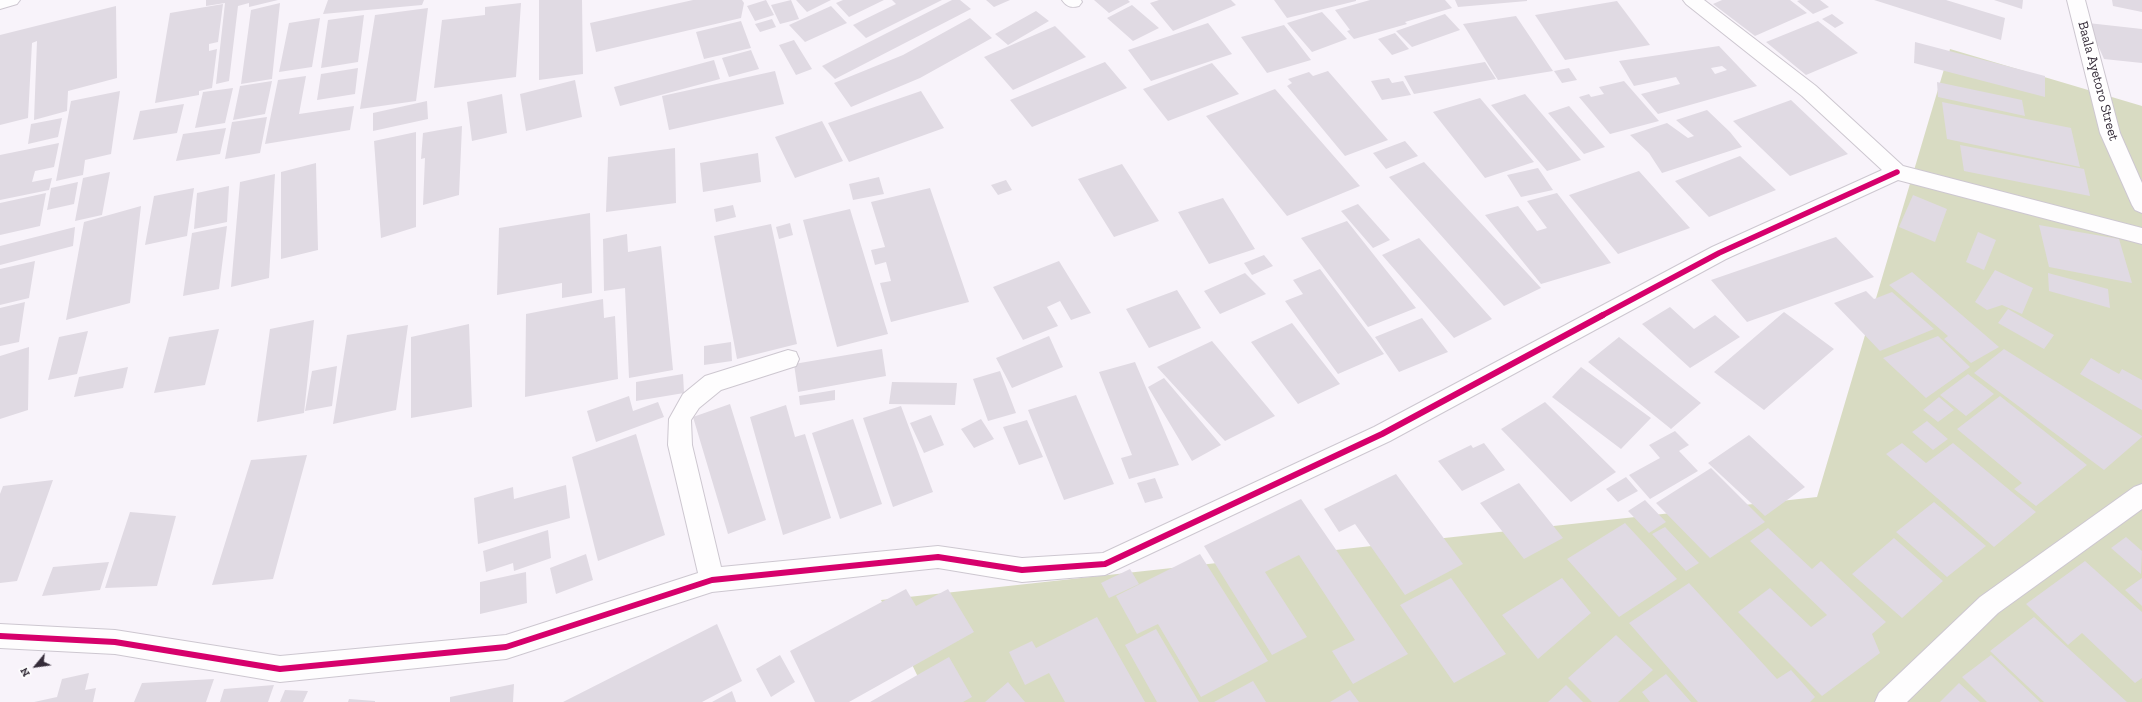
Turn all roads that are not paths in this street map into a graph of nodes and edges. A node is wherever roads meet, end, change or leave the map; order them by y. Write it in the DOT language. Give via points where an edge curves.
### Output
graph roads {
  1 [pos="11,0"];
  2 [pos="1692,0"];
  3 [pos="2076,0"];
  4 [pos="0,3"];
  5 [pos="1897,172"];
  6 [pos="2142,204"];
  7 [pos="2142,236"];
  8 [pos="788,359"];
  9 [pos="2142,495"];
  10 [pos="712,580"];
  11 [pos="0,636"];
  12 [pos="1888,702"];
  1 -- 4 [label="street"];
  2 -- 5 [label="street" via="1809,91"];
  3 -- 6 [label="street, Baala Ayetoro Street" via="2110,133"];
  5 -- 7 [label="street"];
  5 -- 10 [label="street" via="1719,253 1382,434 1105,564 1022,570 938,557"];
  8 -- 10 [label="street" via="713,383 691,401 680,419 680,446"];
  9 -- 12 [label="street" via="1989,605"];
  10 -- 11 [label="street" via="506,647 280,669 115,642"];
}
